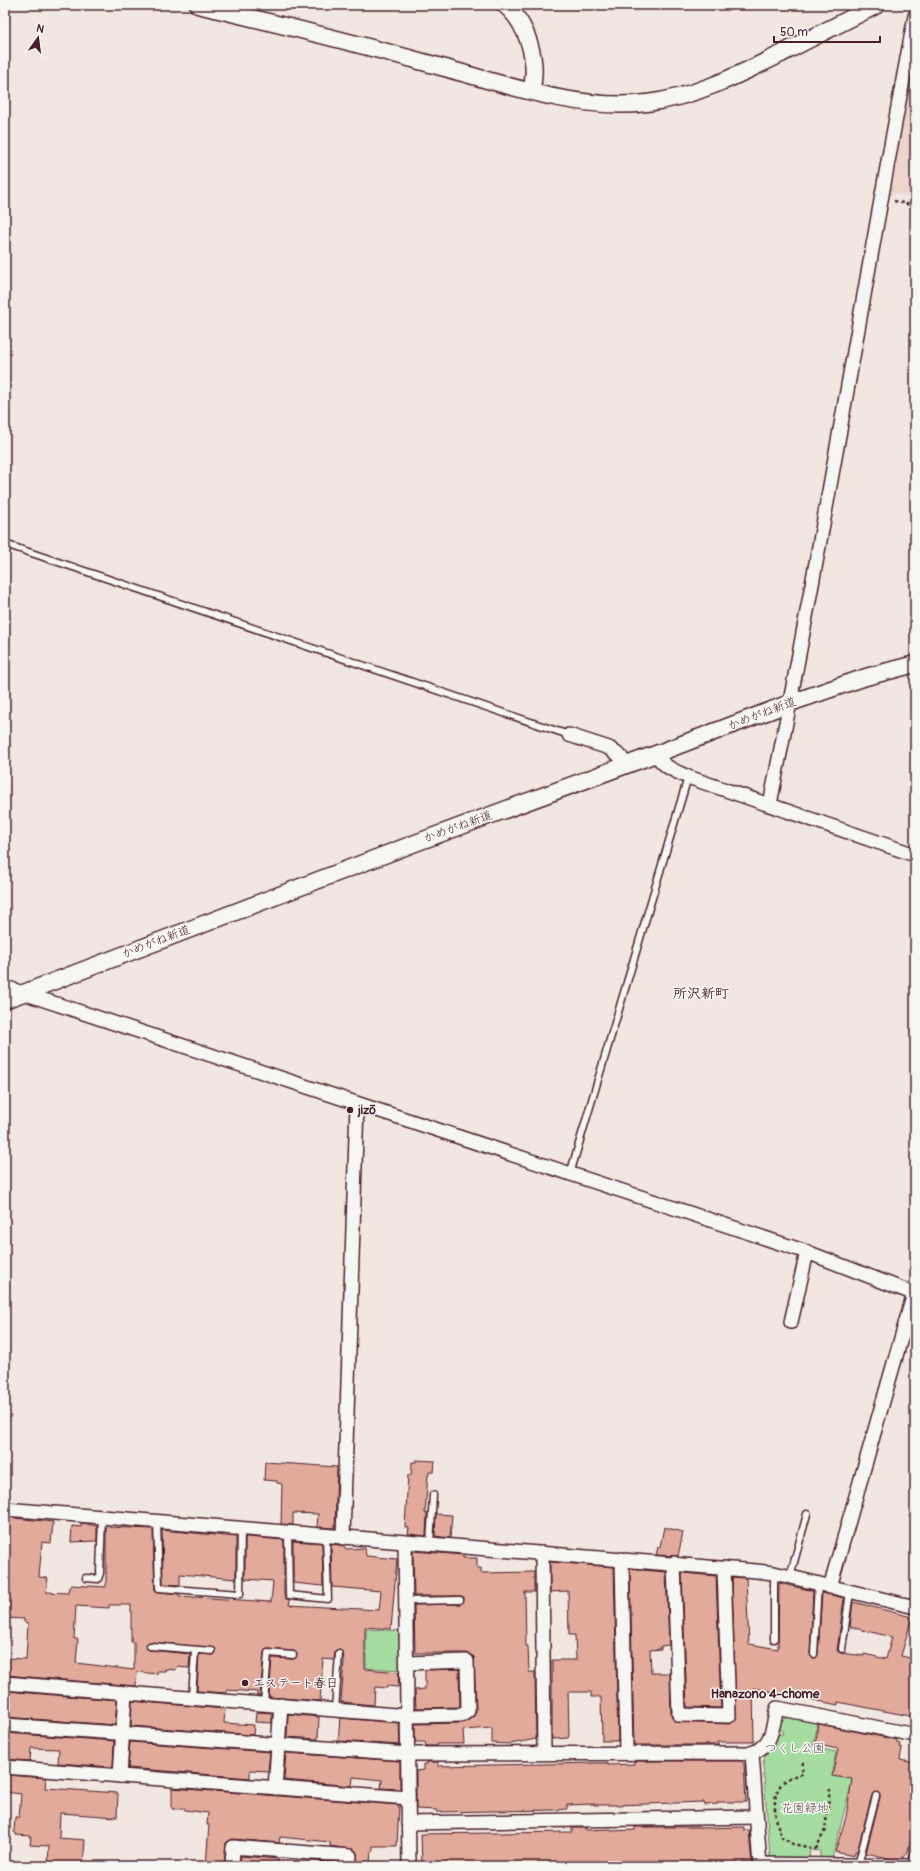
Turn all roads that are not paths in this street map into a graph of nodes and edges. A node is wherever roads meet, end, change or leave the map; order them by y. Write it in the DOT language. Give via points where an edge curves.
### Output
graph roads {
  1 [pos="198,5"];
  2 [pos="505,5"];
  3 [pos="877,5"];
  4 [pos="915,16"];
  5 [pos="531,91"];
  6 [pos="5,544"];
  7 [pos="915,664"];
  8 [pos="790,703"];
  9 [pos="569,735"];
  10 [pos="656,754"];
  11 [pos="625,766"];
  12 [pos="688,777"];
  13 [pos="770,804"];
  14 [pos="915,855"];
  15 [pos="5,987"];
  16 [pos="25,992"];
  17 [pos="5,1000"];
  18 [pos="358,1104"];
  19 [pos="570,1174"];
  20 [pos="807,1252"];
  21 [pos="915,1293"];
  22 [pos="791,1322"];
  23 [pos="433,1495"];
  24 [pos="5,1509"];
  25 [pos="808,1514"];
  26 [pos="102,1516"];
  27 [pos="157,1521"];
  28 [pos="241,1530"];
  29 [pos="288,1533"];
  30 [pos="326,1536"];
  31 [pos="343,1538"];
  32 [pos="405,1542"];
  33 [pos="430,1544"];
  34 [pos="542,1553"];
  35 [pos="622,1559"];
  36 [pos="674,1563"];
  37 [pos="724,1568"];
  38 [pos="774,1574"];
  39 [pos="790,1577"];
  40 [pos="86,1578"];
  41 [pos="824,1585"];
  42 [pos="850,1592"];
  43 [pos="460,1600"];
  44 [pos="406,1601"];
  45 [pos="915,1607"];
  46 [pos="774,1640"];
  47 [pos="150,1646"];
  48 [pos="842,1649"];
  49 [pos="195,1650"];
  50 [pos="212,1651"];
  51 [pos="339,1654"];
  52 [pos="814,1654"];
  53 [pos="293,1655"];
  54 [pos="407,1663"];
  55 [pos="5,1683"];
  56 [pos="125,1693"];
  57 [pos="192,1698"];
  58 [pos="264,1703"];
  59 [pos="281,1705"];
  60 [pos="335,1710"];
  61 [pos="408,1716"];
  62 [pos="5,1725"];
  63 [pos="123,1733"];
  64 [pos="915,1735"];
  65 [pos="278,1745"];
  66 [pos="626,1752"];
  67 [pos="544,1753"];
  68 [pos="752,1753"];
  69 [pos="409,1754"];
  70 [pos="5,1767"];
  71 [pos="120,1776"];
  72 [pos="275,1788"];
  73 [pos="876,1796"];
  74 [pos="408,1798"];
  75 [pos="756,1817"];
  76 [pos="408,1823"];
  77 [pos="915,1852"];
  78 [pos="760,1865"];
  79 [pos="814,1865"];
  80 [pos="858,1865"];
  81 [pos="232,1866"];
  82 [pos="349,1866"];
  83 [pos="409,1866"];
  84 [pos="911,1866"];
  85 [pos="915,1866"];
  1 -- 5 [label="street" via="337,38"];
  2 -- 5 [label="street" via="519,21 529,43 534,70"];
  3 -- 5 [label="street" via="743,73 686,95 648,103 609,104 560,98"];
  4 -- 8 [label="street"];
  6 -- 9 [label="lane"];
  7 -- 8 [label="street, かめがね新道" via="866,677"];
  8 -- 10 [label="street, かめがね新道"];
  8 -- 13 [label="street"];
  9 -- 11 [label="street" via="610,748 621,757"];
  10 -- 11 [label="street, かめがね新道"];
  10 -- 12 [label="street" via="660,762"];
  11 -- 16 [label="street, かめがね新道"];
  12 -- 13 [label="street"];
  12 -- 19 [label="lane"];
  13 -- 14 [label="street"];
  15 -- 16 [label="street"];
  16 -- 17 [label="street, かめがね新道"];
  16 -- 18 [label="street"];
  18 -- 19 [label="street"];
  18 -- 31 [label="street"];
  19 -- 20 [label="street"];
  20 -- 21 [label="street"];
  20 -- 22 [label="street"];
  21 -- 41 [label="street"];
  23 -- 33 [label="lane"];
  24 -- 26 [label="street"];
  25 -- 39 [label="lane"];
  26 -- 27 [label="street"];
  26 -- 40 [label="lane" via="100,1573 98,1579"];
  27 -- 28 [label="street"];
  27 -- 28 [label="lane" via="159,1588 240,1594"];
  28 -- 29 [label="street"];
  29 -- 30 [label="street"];
  29 -- 30 [label="lane" via="289,1595 328,1600"];
  30 -- 31 [label="street"];
  31 -- 32 [label="street"];
  32 -- 33 [label="street"];
  32 -- 44 [label="street"];
  33 -- 34 [label="street"];
  34 -- 35 [label="street"];
  34 -- 67 [label="street"];
  35 -- 36 [label="street"];
  35 -- 66 [label="street"];
  36 -- 37 [label="street"];
  36 -- 37 [label="street" via="679,1715 729,1716"];
  37 -- 38 [label="street"];
  38 -- 39 [label="street"];
  38 -- 46 [label="lane"];
  39 -- 41 [label="street"];
  41 -- 42 [label="street"];
  41 -- 52 [label="lane"];
  42 -- 45 [label="street"];
  42 -- 48 [label="lane"];
  43 -- 44 [label="lane"];
  44 -- 54 [label="street"];
  47 -- 49 [label="lane"];
  49 -- 50 [label="lane"];
  49 -- 57 [label="lane"];
  51 -- 60 [label="lane"];
  53 -- 58 [label="lane" via="268,1654"];
  54 -- 61 [label="street"];
  54 -- 61 [label="street" via="466,1661 468,1711 462,1715"];
  55 -- 56 [label="street"];
  56 -- 57 [label="street"];
  56 -- 63 [label="street"];
  57 -- 58 [label="street"];
  58 -- 59 [label="street"];
  59 -- 60 [label="street"];
  59 -- 65 [label="street"];
  60 -- 61 [label="street"];
  61 -- 69 [label="street"];
  62 -- 63 [label="street"];
  63 -- 65 [label="street"];
  63 -- 71 [label="street"];
  64 -- 68 [label="street" via="777,1708 769,1741 760,1750"];
  65 -- 69 [label="street"];
  65 -- 72 [label="street"];
  66 -- 67 [label="street"];
  66 -- 68 [label="street"];
  67 -- 69 [label="street"];
  68 -- 75 [label="street"];
  69 -- 74 [label="street"];
  70 -- 71 [label="street"];
  71 -- 72 [label="street"];
  72 -- 74 [label="street"];
  73 -- 80 [label="lane"];
  74 -- 76 [label="street"];
  75 -- 76 [label="street"];
  75 -- 78 [label="street"];
  76 -- 83 [label="street"];
  77 -- 84 [label="lane"];
  78 -- 79 [label="street"];
  79 -- 80 [label="street"];
  80 -- 84 [label="street"];
  81 -- 82 [label="street" via="233,1847 350,1856"];
  84 -- 85 [label="street"];
}
